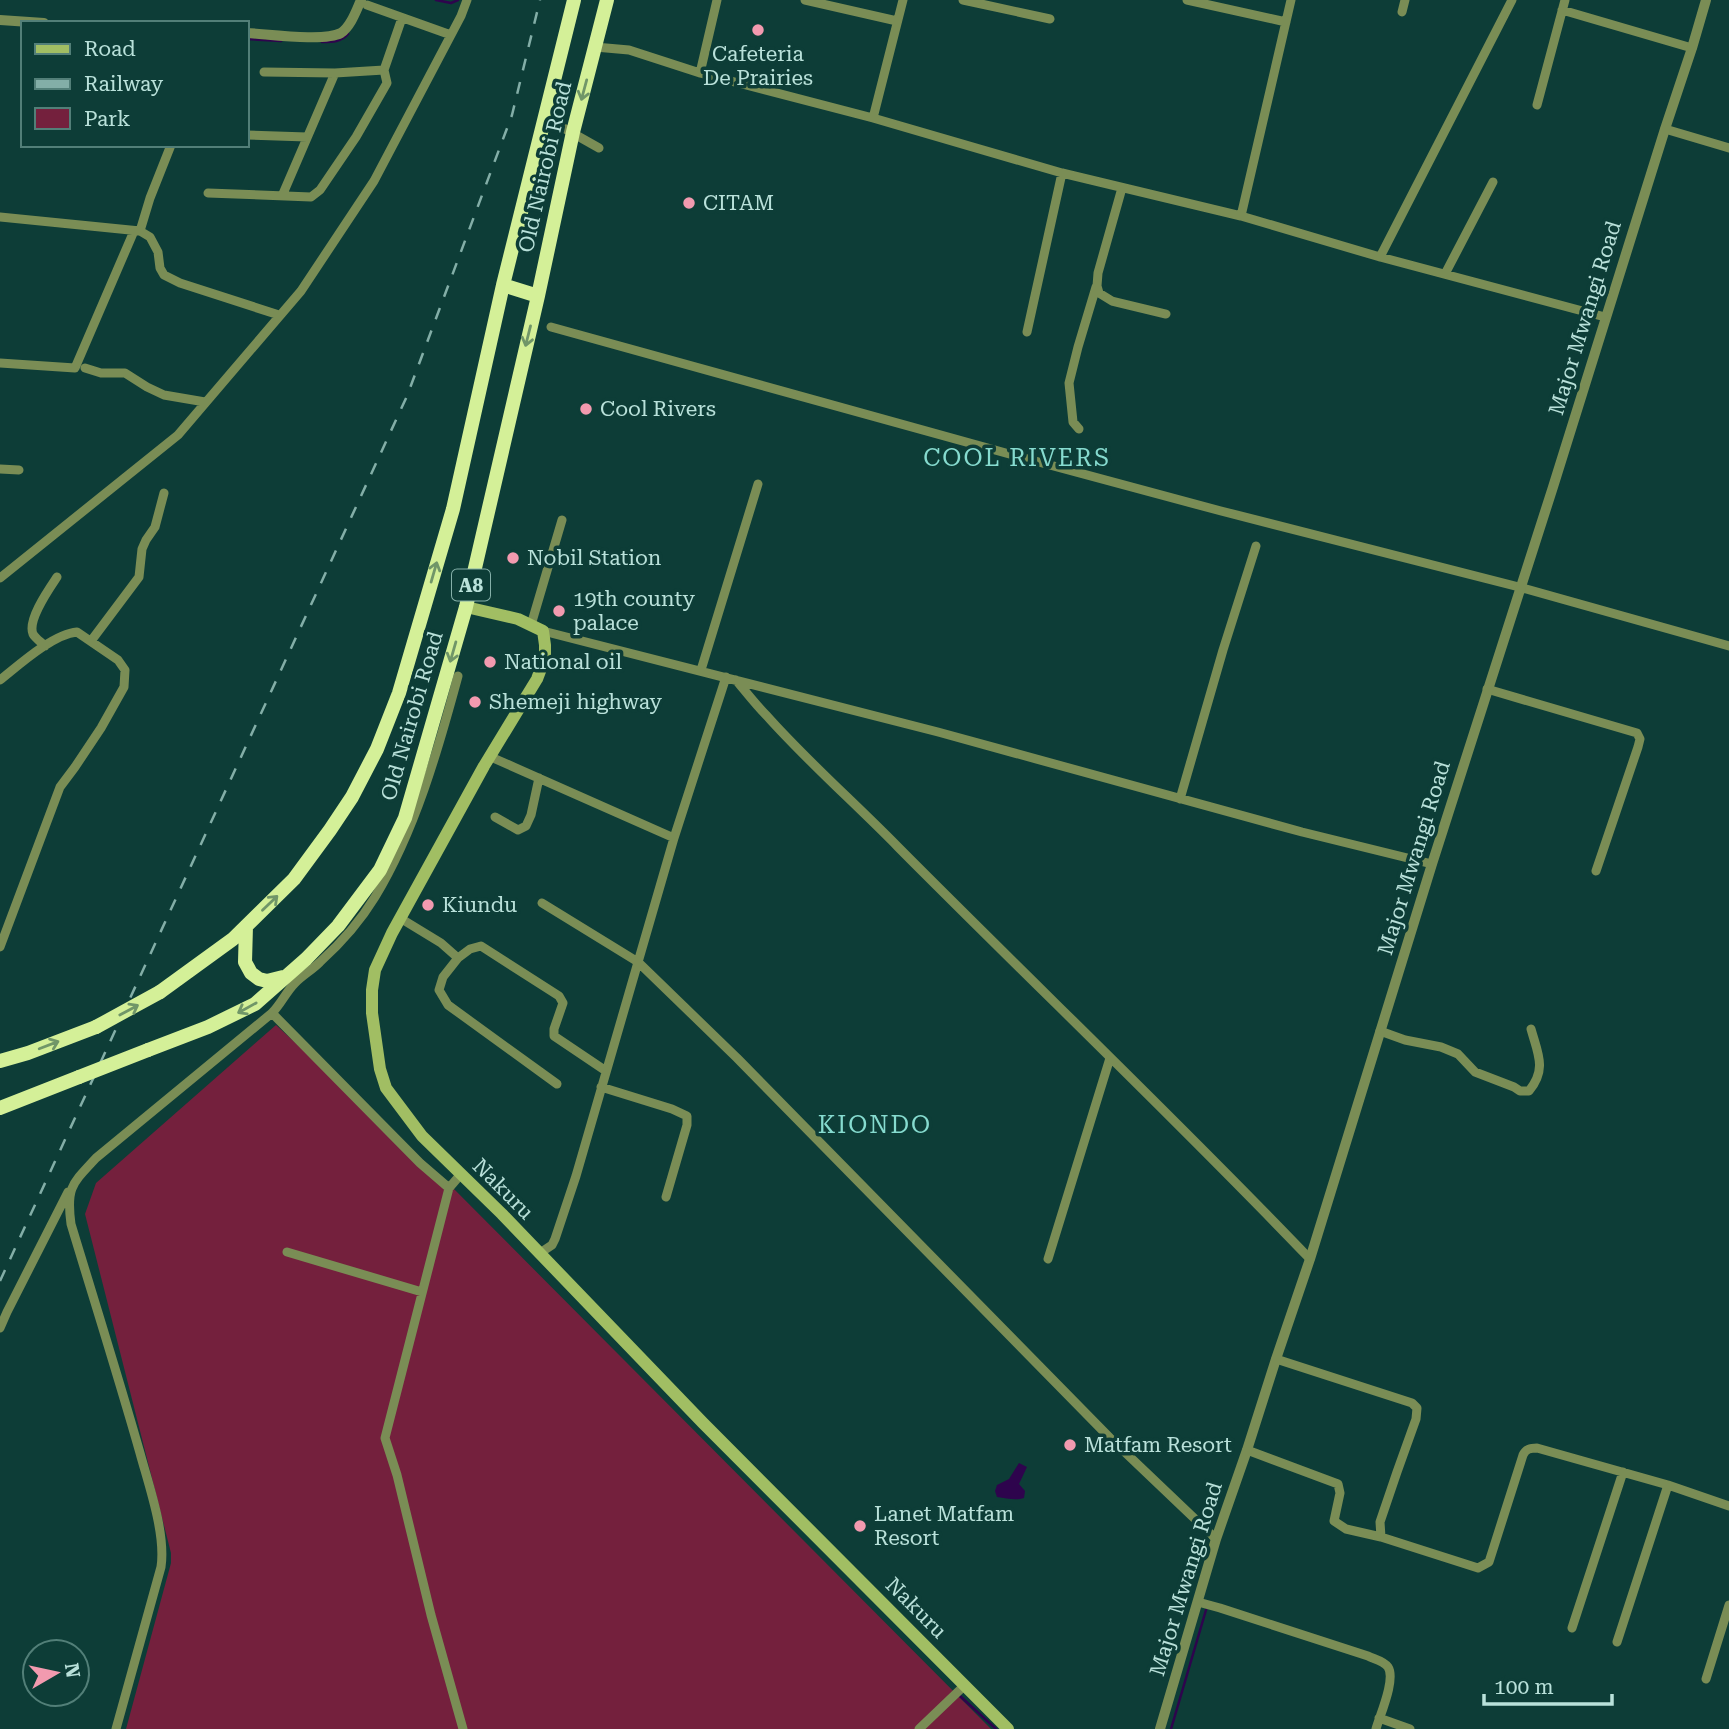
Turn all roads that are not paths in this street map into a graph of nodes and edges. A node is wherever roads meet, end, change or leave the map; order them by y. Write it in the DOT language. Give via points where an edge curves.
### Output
graph roads {
  1 [pos="467,0"];
  2 [pos="573,0"];
  3 [pos="607,0"];
  4 [pos="717,0"];
  5 [pos="805,0"];
  6 [pos="902,0"];
  7 [pos="963,0"];
  8 [pos="1187,0"];
  9 [pos="1292,0"];
  10 [pos="1405,0"];
  11 [pos="1513,0"];
  12 [pos="1565,0"];
  13 [pos="1706,0"];
  14 [pos="364,2"];
  15 [pos="1562,10"];
  16 [pos="1402,12"];
  17 [pos="402,18"];
  18 [pos="1050,19"];
  19 [pos="897,21"];
  20 [pos="1286,22"];
  21 [pos="0,23"];
  22 [pos="21,23"];
  23 [pos="248,33"];
  24 [pos="452,35"];
  25 [pos="595,47"];
  26 [pos="1692,48"];
  27 [pos="384,70"];
  28 [pos="264,72"];
  29 [pos="335,73"];
  30 [pos="700,73"];
  31 [pos="1537,105"];
  32 [pos="544,117"];
  33 [pos="873,118"];
  34 [pos="1665,129"];
  35 [pos="573,132"];
  36 [pos="248,135"];
  37 [pos="307,137"];
  38 [pos="170,147"];
  39 [pos="599,148"];
  40 [pos="1729,148"];
  41 [pos="1062,173"];
  42 [pos="1493,182"];
  43 [pos="1122,188"];
  44 [pos="208,193"];
  45 [pos="282,196"];
  46 [pos="1241,216"];
  47 [pos="0,217"];
  48 [pos="137,231"];
  49 [pos="1380,257"];
  50 [pos="1445,274"];
  51 [pos="503,285"];
  52 [pos="1097,286"];
  53 [pos="538,296"];
  54 [pos="1166,314"];
  55 [pos="279,315"];
  56 [pos="1605,317"];
  57 [pos="551,327"];
  58 [pos="1027,332"];
  59 [pos="0,363"];
  60 [pos="85,368"];
  61 [pos="205,402"];
  62 [pos="1079,429"];
  63 [pos="0,469"];
  64 [pos="19,470"];
  65 [pos="758,484"];
  66 [pos="164,493"];
  67 [pos="562,520"];
  68 [pos="1256,546"];
  69 [pos="57,577"];
  70 [pos="0,578"];
  71 [pos="1520,587"];
  72 [pos="466,607"];
  73 [pos="537,628"];
  74 [pos="91,641"];
  75 [pos="45,646"];
  76 [pos="1729,646"];
  77 [pos="701,670"];
  78 [pos="458,676"];
  79 [pos="731,678"];
  80 [pos="0,680"];
  81 [pos="1487,689"];
  82 [pos="491,757"];
  83 [pos="539,778"];
  84 [pos="1180,799"];
  85 [pos="495,817"];
  86 [pos="674,838"];
  87 [pos="1432,864"];
  88 [pos="1596,871"];
  89 [pos="541,904"];
  90 [pos="400,918"];
  91 [pos="246,926"];
  92 [pos="0,947"];
  93 [pos="458,958"];
  94 [pos="638,962"];
  95 [pos="284,977"];
  96 [pos="272,1013"];
  97 [pos="1531,1029"];
  98 [pos="1380,1031"];
  99 [pos="1110,1058"];
  100 [pos="0,1061"];
  101 [pos="606,1071"];
  102 [pos="557,1084"];
  103 [pos="601,1087"];
  104 [pos="0,1108"];
  105 [pos="461,1174"];
  106 [pos="71,1186"];
  107 [pos="449,1188"];
  108 [pos="666,1196"];
  109 [pos="287,1252"];
  110 [pos="540,1253"];
  111 [pos="1048,1259"];
  112 [pos="1310,1259"];
  113 [pos="422,1292"];
  114 [pos="0,1328"];
  115 [pos="1276,1359"];
  116 [pos="1247,1450"];
  117 [pos="1623,1472"];
  118 [pos="1668,1485"];
  119 [pos="1729,1506"];
  120 [pos="1381,1537"];
  121 [pos="1216,1539"];
  122 [pos="1198,1602"];
  123 [pos="1729,1605"];
  124 [pos="1572,1628"];
  125 [pos="1617,1642"];
  126 [pos="1706,1679"];
  127 [pos="965,1685"];
  128 [pos="1379,1718"];
  129 [pos="116,1729"];
  130 [pos="463,1729"];
  131 [pos="919,1729"];
  132 [pos="1008,1729"];
  133 [pos="1160,1729"];
  134 [pos="1376,1729"];
  135 [pos="1410,1729"];
  1 -- 24 [label="street"];
  2 -- 32 [label="highway, Old Nairobi Road / A8"];
  3 -- 25 [label="highway, Old Nairobi Road / A8"];
  4 -- 30 [label="street"];
  5 -- 19 [label="street"];
  6 -- 19 [label="street"];
  7 -- 18 [label="street"];
  8 -- 20 [label="street"];
  9 -- 20 [label="street"];
  10 -- 16 [label="street"];
  11 -- 49 [label="street"];
  12 -- 15 [label="street"];
  13 -- 26 [label="street, Major Mwangi Road"];
  14 -- 17 [label="street"];
  14 -- 23 [label="street" via="343,32 329,38"];
  15 -- 26 [label="street"];
  15 -- 31 [label="street"];
  17 -- 24 [label="street"];
  17 -- 27 [label="street"];
  19 -- 33 [label="street"];
  20 -- 46 [label="street"];
  21 -- 22 [label="street"];
  24 -- 55 [label="street" via="374,181 301,291"];
  25 -- 30 [label="street" via="629,50"];
  25 -- 35 [label="highway, Old Nairobi Road / A8, one-way"];
  26 -- 34 [label="street, Major Mwangi Road"];
  27 -- 29 [label="street"];
  27 -- 45 [label="street" via="387,83 320,190 311,197"];
  28 -- 29 [label="street"];
  29 -- 37 [label="street"];
  30 -- 33 [label="street"];
  32 -- 35 [label="street"];
  32 -- 51 [label="highway, Old Nairobi Road / A8"];
  33 -- 41 [label="street"];
  34 -- 40 [label="street"];
  34 -- 56 [label="street, Major Mwangi Road"];
  35 -- 39 [label="street"];
  35 -- 53 [label="highway, Old Nairobi Road / A8"];
  36 -- 37 [label="street"];
  37 -- 45 [label="street"];
  38 -- 48 [label="street"];
  41 -- 43 [label="street"];
  41 -- 58 [label="street"];
  42 -- 50 [label="street"];
  43 -- 46 [label="street"];
  43 -- 52 [label="street"];
  44 -- 45 [label="street"];
  46 -- 49 [label="street"];
  47 -- 48 [label="street"];
  48 -- 55 [label="street" via="150,237 164,275"];
  48 -- 59 [label="street" via="75,368"];
  49 -- 50 [label="street"];
  50 -- 56 [label="street"];
  51 -- 53 [label="highway"];
  91 -- 51 [label="highway, Old Nairobi Road / A8, one-way" via="294,879 330,830 364,775 388,722 453,509"];
  52 -- 54 [label="street" via="1099,293 1112,301"];
  52 -- 62 [label="street" via="1069,383 1073,422"];
  53 -- 72 [label="highway, Old Nairobi Road / A8, one-way"];
  55 -- 61 [label="street"];
  56 -- 71 [label="street, Major Mwangi Road"];
  57 -- 71 [label="street" via="1221,511"];
  60 -- 61 [label="street" via="125,373 164,395"];
  61 -- 70 [label="street" via="178,435"];
  63 -- 64 [label="street"];
  65 -- 77 [label="street"];
  66 -- 74 [label="street" via="155,527 142,549 139,577"];
  67 -- 73 [label="street"];
  68 -- 84 [label="street"];
  69 -- 75 [label="street" via="31,624"];
  71 -- 76 [label="street"];
  71 -- 81 [label="street, Major Mwangi Road"];
  72 -- 73 [label="main road"];
  72 -- 95 [label="highway, Old Nairobi Road / A8, one-way" via="405,818 392,848 338,926"];
  73 -- 77 [label="street"];
  73 -- 82 [label="main road, Nakuru" via="545,658"];
  74 -- 75 [label="street" via="73,632"];
  74 -- 92 [label="street" via="118,660 125,670 124,687 60,787"];
  75 -- 80 [label="street"];
  77 -- 79 [label="street"];
  78 -- 96 [label="street" via="412,820 375,897 338,944 289,989"];
  79 -- 84 [label="street"];
  79 -- 86 [label="street"];
  79 -- 99 [label="street"];
  81 -- 87 [label="street, Major Mwangi Road"];
  81 -- 88 [label="street" via="1637,733 1638,747"];
  82 -- 83 [label="street"];
  82 -- 90 [label="main road, Nakuru"];
  83 -- 85 [label="street" via="526,826 518,830"];
  83 -- 86 [label="street"];
  84 -- 87 [label="street"];
  86 -- 94 [label="street"];
  87 -- 98 [label="street, Major Mwangi Road"];
  89 -- 94 [label="street"];
  90 -- 93 [label="street"];
  90 -- 105 [label="main road, Nakuru" via="375,970 372,990 380,1069 400,1108"];
  91 -- 95 [label="highway" via="244,962 251,973 267,981"];
  100 -- 91 [label="highway, Old Nairobi Road / A8, one-way, bridge" via="96,1027 147,1000 216,953"];
  93 -- 101 [label="street" via="481,946 559,996 563,1003 554,1036"];
  93 -- 102 [label="street" via="439,990 448,1005"];
  94 -- 101 [label="street"];
  94 -- 121 [label="street"];
  95 -- 104 [label="highway, Old Nairobi Road / A8, one-way, bridge" via="255,1004 208,1027"];
  96 -- 106 [label="street" via="96,1158"];
  96 -- 107 [label="street"];
  97 -- 98 [label="street" via="1541,1068 1529,1091 1475,1072 1458,1054 1441,1047"];
  98 -- 112 [label="street, Major Mwangi Road"];
  99 -- 111 [label="street"];
  99 -- 112 [label="street"];
  101 -- 103 [label="street"];
  103 -- 108 [label="street" via="687,1116"];
  103 -- 110 [label="street" via="555,1239"];
  105 -- 107 [label="street"];
  105 -- 110 [label="main road, Nakuru"];
  106 -- 114 [label="street"];
  106 -- 129 [label="street" via="71,1224 121,1386 163,1553"];
  107 -- 113 [label="street"];
  109 -- 113 [label="street"];
  110 -- 127 [label="main road, Nakuru"];
  112 -- 115 [label="street, Major Mwangi Road"];
  113 -- 130 [label="street" via="385,1438"];
  115 -- 116 [label="street, Major Mwangi Road"];
  115 -- 120 [label="street" via="1417,1408 1381,1522"];
  116 -- 120 [label="street" via="1338,1484 1334,1521 1346,1529"];
  116 -- 121 [label="street, Major Mwangi Road"];
  117 -- 118 [label="street"];
  117 -- 120 [label="street" via="1537,1448 1525,1451 1489,1562 1478,1568"];
  117 -- 124 [label="street"];
  118 -- 119 [label="street"];
  118 -- 125 [label="street"];
  121 -- 122 [label="street, Major Mwangi Road"];
  122 -- 128 [label="street" via="1387,1666 1391,1681"];
  122 -- 133 [label="street, Major Mwangi Road"];
  123 -- 126 [label="street"];
  127 -- 131 [label="street"];
  127 -- 132 [label="main road, Nakuru"];
  128 -- 134 [label="street"];
  128 -- 135 [label="street"];
}
